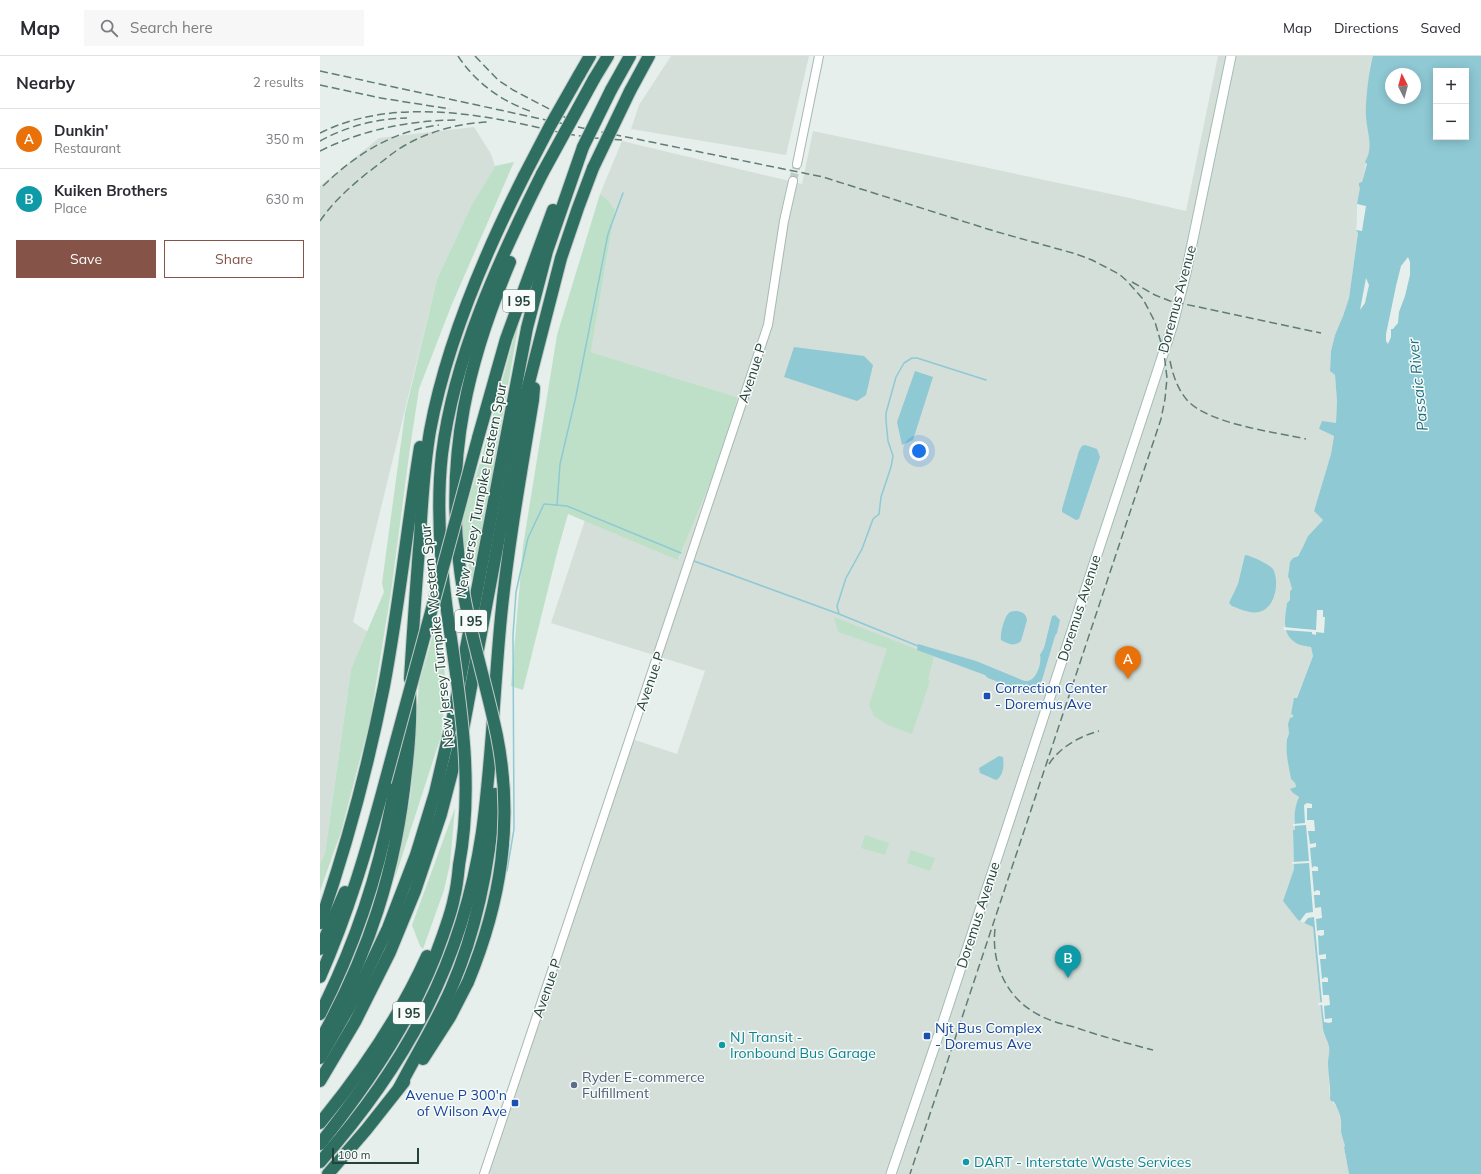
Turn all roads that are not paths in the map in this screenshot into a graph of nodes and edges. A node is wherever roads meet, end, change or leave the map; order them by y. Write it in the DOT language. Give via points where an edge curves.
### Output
graph roads {
  1 [pos="590,56"];
  2 [pos="608,56"];
  3 [pos="630,56"];
  4 [pos="649,56"];
  5 [pos="819,56"];
  6 [pos="1231,56"];
  7 [pos="797,164"];
  8 [pos="573,168"];
  9 [pos="793,182"];
  10 [pos="529,199"];
  11 [pos="536,360"];
  12 [pos="443,376"];
  13 [pos="499,637"];
  14 [pos="410,682"];
  15 [pos="372,819"];
  16 [pos="459,865"];
  17 [pos="320,923"];
  18 [pos="320,950"];
  19 [pos="320,977"];
  20 [pos="320,1014"];
  21 [pos="320,1041"];
  22 [pos="320,1058"];
  23 [pos="320,1081"];
  24 [pos="399,1088"];
  25 [pos="320,1122"];
  26 [pos="320,1144"];
  27 [pos="320,1162"];
  28 [pos="330,1171"];
  29 [pos="484,1174"];
  30 [pos="891,1174"];
  1 -- 12 [label="highway, New Jersey Turnpike Western Spur, bridge" via="550,126 504,218 473,289"];
  2 -- 10 [label="highway, New Jersey Turnpike Western Spur / I 95, bridge"];
  3 -- 8 [label="highway, New Jersey Turnpike Eastern Spur / I 95, bridge"];
  4 -- 11 [label="highway, New Jersey Turnpike Eastern Spur / I 95, bridge" via="594,168 578,208 561,258"];
  5 -- 7 [label="street"];
  6 -- 30 [label="main road, Doremus Avenue" via="1174,324"];
  8 -- 15 [label="highway, New Jersey Turnpike Eastern Spur / I 95, bridge" via="548,221 498,364 385,782"];
  8 -- 22 [label="highway, New Jersey Turnpike Eastern Spur / I 95" via="547,251 527,328 453,716 433,799 416,855 388,928 358,992"];
  9 -- 29 [label="street, Avenue P" via="784,221 768,325"];
  10 -- 16 [label="highway, New Jersey Turnpike Western Spur / I 95, bridge" via="498,268 462,366 448,416 442,455 438,506 440,546 465,756 465,825"];
  10 -- 24 [label="highway, bridge" via="518,244 486,324 463,406 457,444 454,493 459,561 467,610 497,736 503,774 505,813 501,865 495,902 468,982 432,1045"];
  11 -- 13 [label="highway, New Jersey Turnpike Eastern Spur / I 95" via="533,400 509,544"];
  11 -- 23 [label="highway, New Jersey Turnpike Eastern Spur / I 95" via="525,398 463,730 441,814 418,884 390,952 355,1022"];
  12 -- 14 [label="highway, New Jersey Turnpike Western Spur" via="430,430 425,468"];
  12 -- 17 [label="highway" via="424,423 375,730 348,836"];
  13 -- 24 [label="highway" via="502,672 494,808 479,903 451,988"];
  13 -- 27 [label="highway, New Jersey Turnpike Eastern Spur / I 95" via="482,833 455,943 427,1009 395,1065 365,1108"];
  14 -- 20 [label="highway, New Jersey Turnpike Western Spur" via="394,788 380,856 354,937"];
  14 -- 21 [label="highway, New Jersey Turnpike Western Spur" via="411,717 405,782 390,871 364,952"];
  15 -- 18 [label="highway" via="355,868"];
  15 -- 19 [label="highway" via="351,898"];
  16 -- 25 [label="highway, New Jersey Turnpike Western Spur / I 95" via="433,941 406,999 367,1060"];
  16 -- 26 [label="highway, New Jersey Turnpike Western Spur / I 95" via="454,898 446,925 431,968 415,1002 368,1079"];
  24 -- 28 [label="highway"];
}
